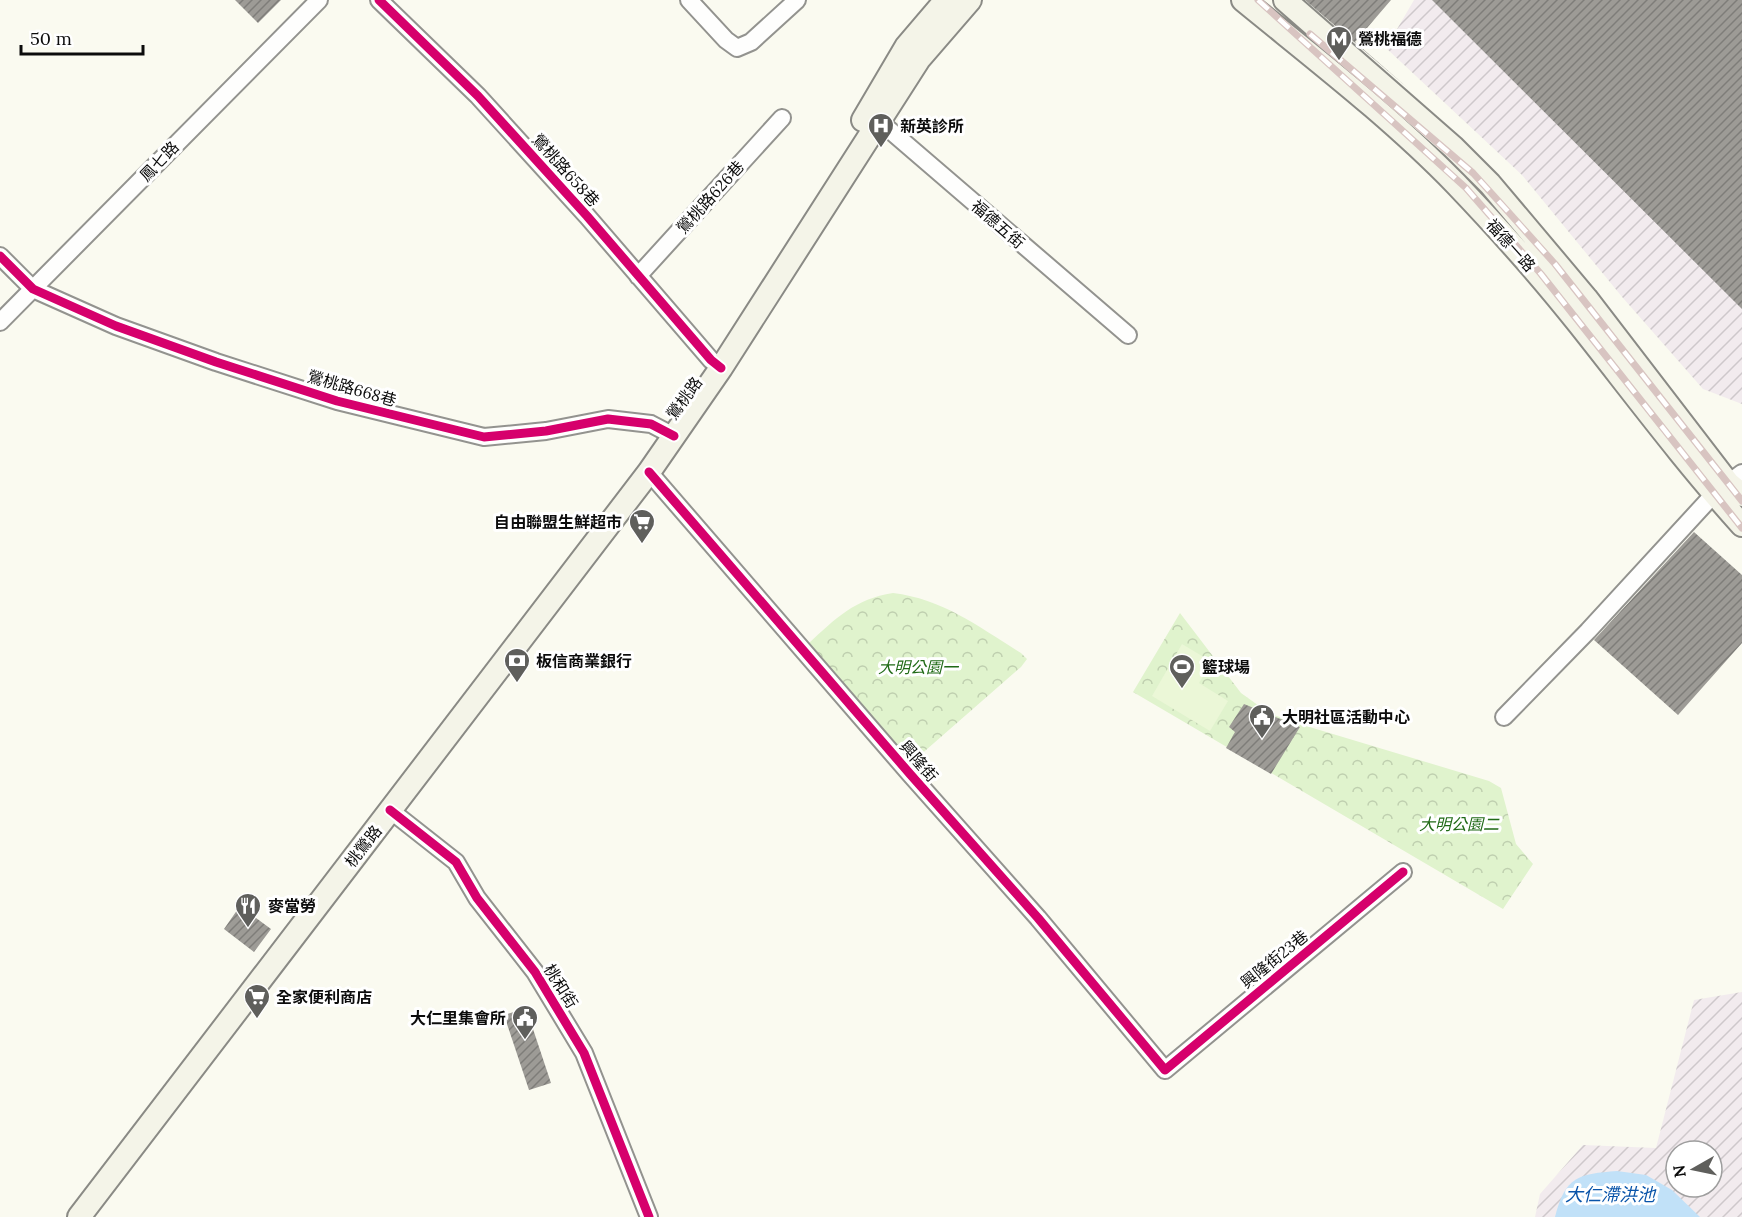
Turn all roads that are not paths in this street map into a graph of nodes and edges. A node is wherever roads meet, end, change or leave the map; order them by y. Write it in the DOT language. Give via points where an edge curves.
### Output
graph roads {
  1 [pos="319,0"];
  2 [pos="379,0"];
  3 [pos="689,0"];
  4 [pos="797,0"];
  5 [pos="946,0"];
  6 [pos="970,0"];
  7 [pos="1244,0"];
  8 [pos="1285,0"];
  9 [pos="874,117"];
  10 [pos="782,118"];
  11 [pos="0,256"];
  12 [pos="638,276"];
  13 [pos="33,289"];
  14 [pos="0,322"];
  15 [pos="1128,336"];
  16 [pos="716,364"];
  17 [pos="668,432"];
  18 [pos="649,472"];
  19 [pos="1731,486"];
  20 [pos="1742,525"];
  21 [pos="1504,717"];
  22 [pos="390,810"];
  23 [pos="1403,872"];
  24 [pos="1165,1070"];
  25 [pos="79,1217"];
  26 [pos="649,1217"];
  1 -- 13 [label="street, 鳳七路"];
  2 -- 12 [label="street, 鶯桃路658巷" via="478,96"];
  3 -- 4 [label="street" via="737,48 751,42"];
  5 -- 9 [label="main road, 鶯桃路" via="906,47"];
  6 -- 9 [label="main road, 鶯桃路"];
  7 -- 19 [label="main road, 福德一路" via="1349,87 1456,184 1571,315 1660,429"];
  8 -- 19 [label="main road, 福德一路" via="1490,184 1586,298"];
  9 -- 15 [label="street, 福德五街"];
  9 -- 16 [label="main road, 鶯桃路"];
  10 -- 12 [label="street, 鶯桃路626巷"];
  11 -- 13 [label="street"];
  12 -- 16 [label="street, 鶯桃路658巷"];
  13 -- 14 [label="street, 鳳七路"];
  13 -- 17 [label="street, 鶯桃路668巷" via="116,326 216,362 337,401 484,437 608,419 651,424"];
  16 -- 17 [label="main road, 鶯桃路"];
  17 -- 18 [label="main road, 鶯桃路" via="649,445"];
  18 -- 22 [label="main road, 桃鶯路"];
  18 -- 24 [label="street, 興隆街" via="1038,918"];
  19 -- 20 [label="main road, 福德一路"];
  19 -- 21 [label="street"];
  22 -- 25 [label="main road, 桃鶯路"];
  22 -- 26 [label="street, 桃和街" via="456,862 477,898 535,972 584,1053"];
  23 -- 24 [label="street, 興隆街23巷"];
}
